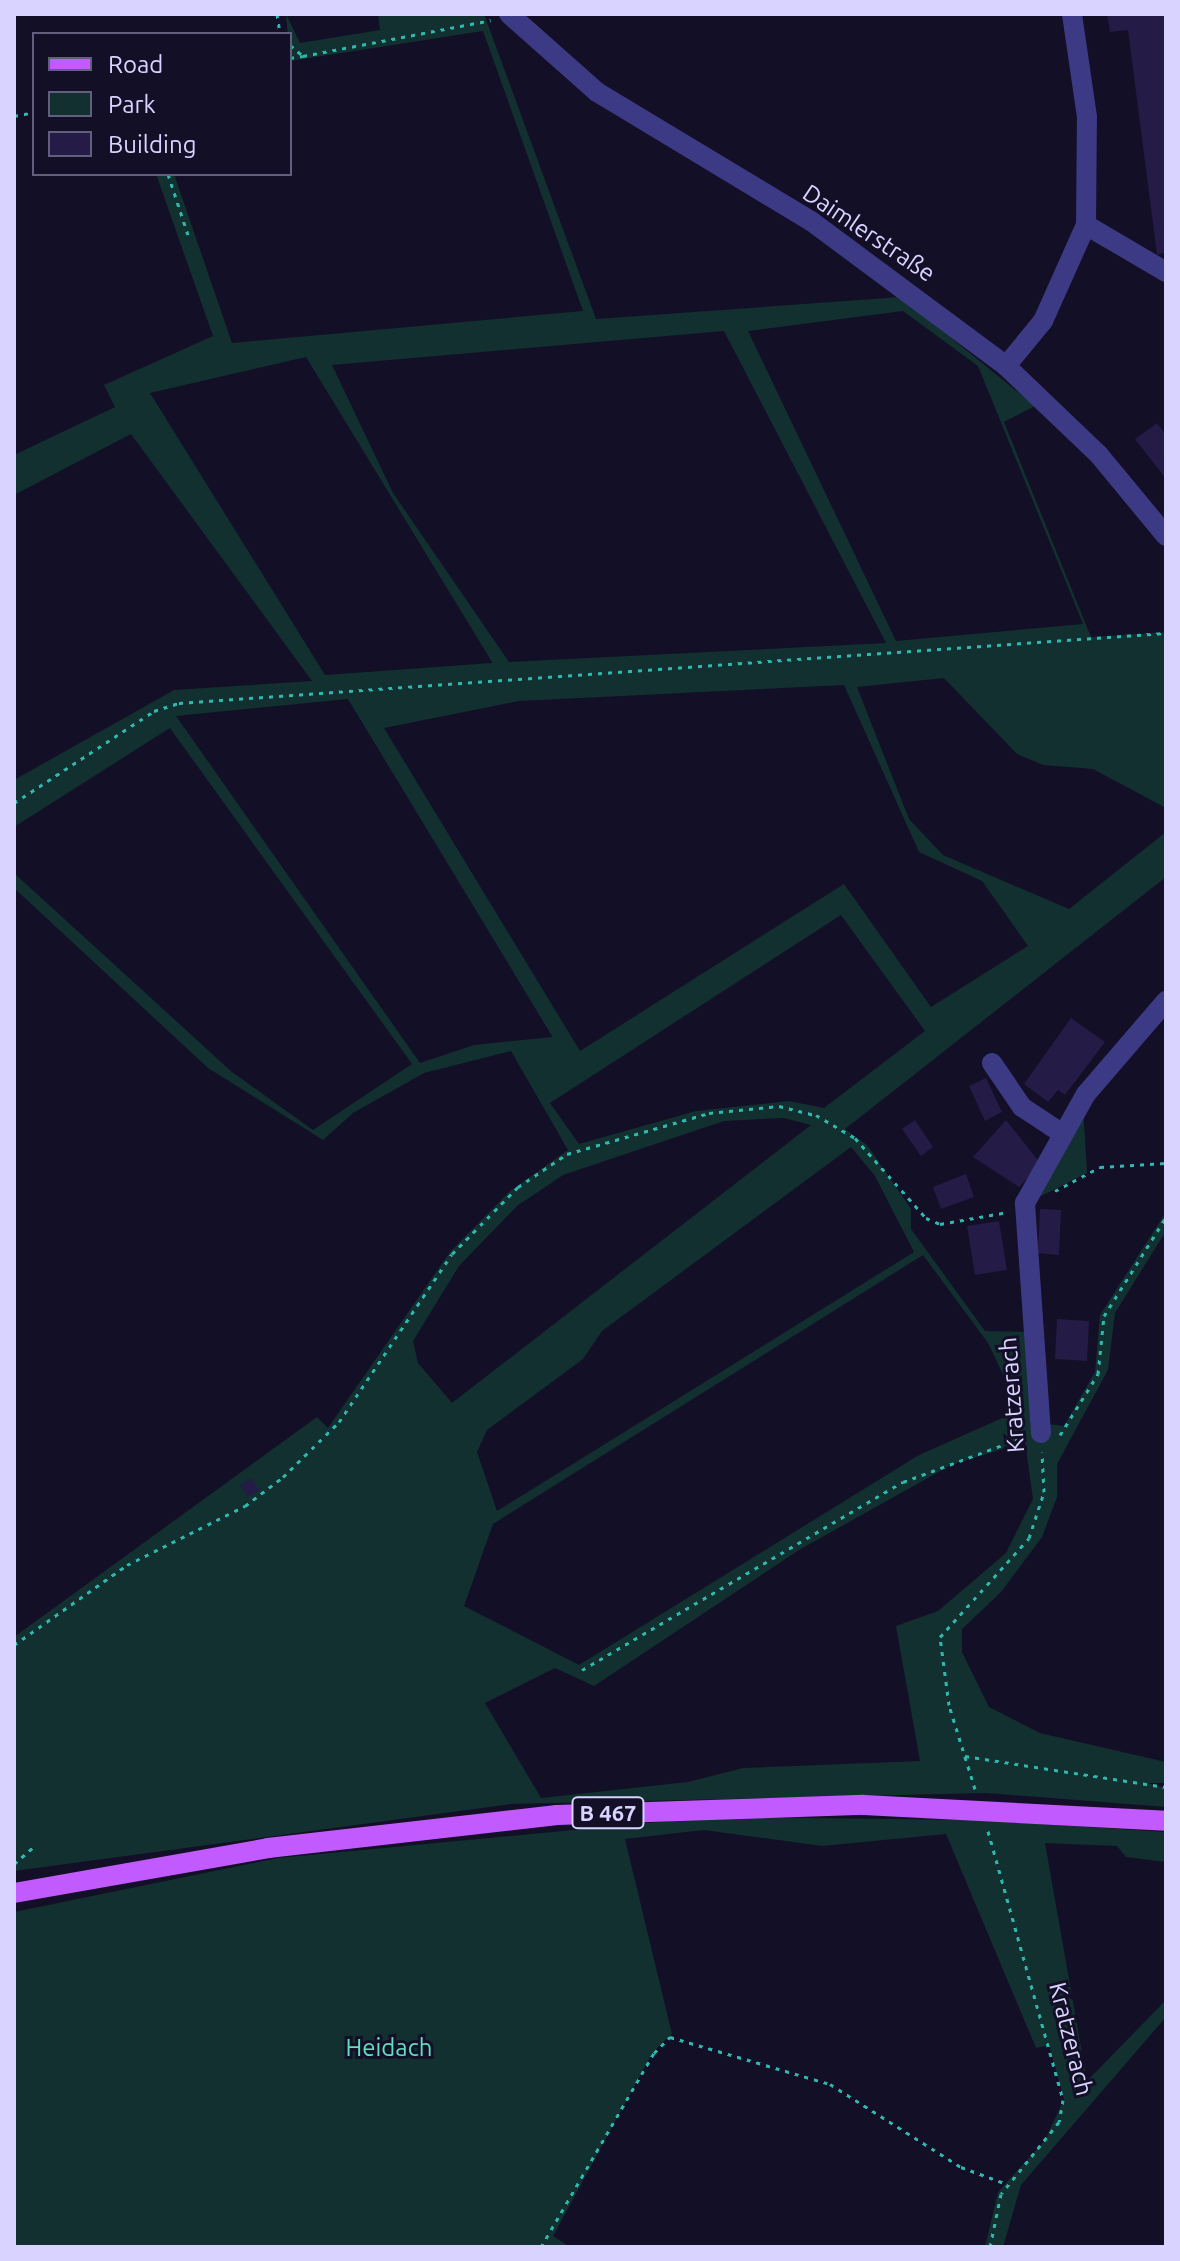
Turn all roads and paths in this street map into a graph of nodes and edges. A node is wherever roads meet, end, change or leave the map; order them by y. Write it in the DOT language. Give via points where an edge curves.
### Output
graph roads {
  1 [pos="509,14"];
  2 [pos="1072,14"];
  3 [pos="292,47"];
  4 [pos="303,56"];
  5 [pos="292,58"];
  6 [pos="169,176"];
  7 [pos="1086,225"];
  8 [pos="188,235"];
  9 [pos="1166,272"];
  10 [pos="1006,366"];
  11 [pos="1166,536"];
  12 [pos="1166,633"];
  13 [pos="14,803"];
  14 [pos="1166,1001"];
  15 [pos="992,1063"];
  16 [pos="1063,1134"];
  17 [pos="1166,1163"];
  18 [pos="1025,1203"];
  19 [pos="1166,1217"];
  20 [pos="1041,1437"];
  21 [pos="14,1645"];
  22 [pos="582,1670"];
  23 [pos="965,1756"];
  24 [pos="1166,1787"];
  25 [pos="975,1789"];
  26 [pos="1166,1821"];
  27 [pos="987,1827"];
  28 [pos="36,1845"];
  29 [pos="14,1864"];
  30 [pos="14,1893"];
  31 [pos="1007,2184"];
  32 [pos="541,2247"];
  33 [pos="990,2247"];
  1 -- 4 [label="path"];
  1 -- 10 [label="street, Daimlerstraße" via="597,92 811,221"];
  2 -- 7 [label="street" via="1087,117"];
  3 -- 4 [label="path"];
  4 -- 5 [label="path"];
  6 -- 8 [label="path"];
  7 -- 9 [label="street"];
  7 -- 10 [label="street" via="1043,321"];
  10 -- 11 [label="street, Daimlerstraße" via="1099,455"];
  12 -- 13 [label="path" via="179,703 154,711"];
  14 -- 16 [label="street" via="1094,1083"];
  15 -- 16 [label="street" via="1022,1107"];
  16 -- 18 [label="street"];
  17 -- 18 [label="path" via="1085,1171"];
  18 -- 20 [label="street, Kratzerach"];
  18 -- 21 [label="path" via="983,1218 940,1224 926,1218 855,1138 816,1115 779,1106 709,1113 567,1154 518,1187 460,1244 339,1422 283,1477 245,1506 127,1565"];
  19 -- 20 [label="path" via="1104,1316 1098,1374 1077,1414 1064,1434"];
  20 -- 22 [label="path" via="963,1454 903,1482"];
  20 -- 23 [label="path, Kratzerach" via="1044,1492 1029,1538 940,1637"];
  23 -- 24 [label="path"];
  23 -- 25 [label="path, Kratzerach"];
  26 -- 30 [label="main road, B 467" via="864,1805 557,1815 396,1830"];
  27 -- 31 [label="path, Kratzerach" via="1063,2100 1059,2122"];
  28 -- 29 [label="path"];
  31 -- 32 [label="path" via="961,2167 830,2084 670,2037 654,2053"];
  31 -- 33 [label="path, Kratzerach"];
}
